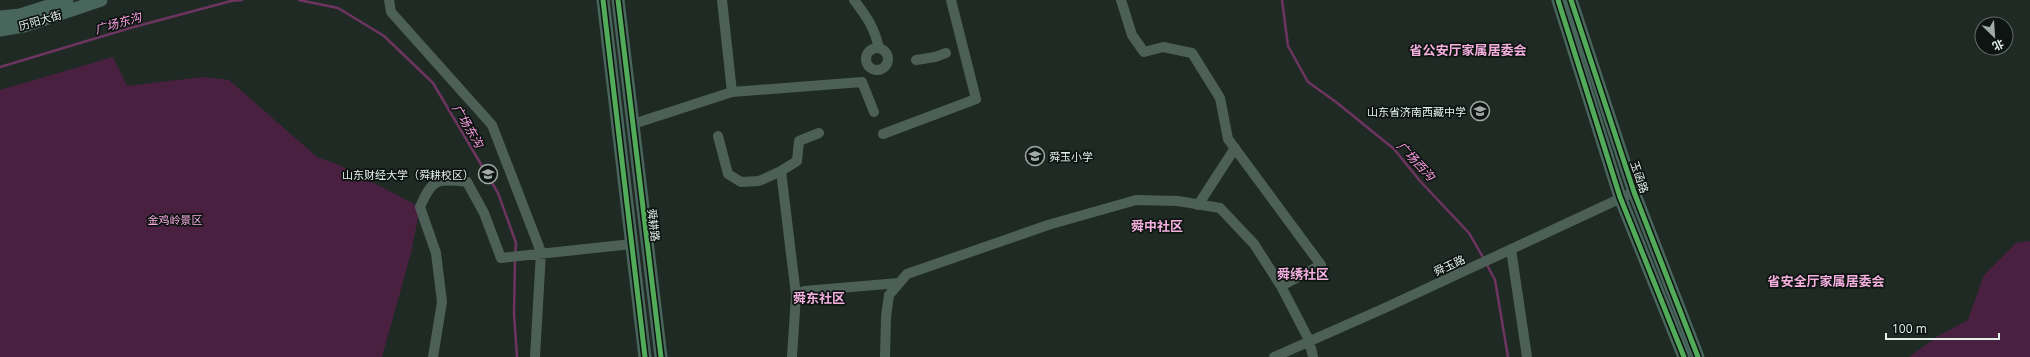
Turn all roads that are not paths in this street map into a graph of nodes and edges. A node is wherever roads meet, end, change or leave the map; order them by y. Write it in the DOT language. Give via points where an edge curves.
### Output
graph roads {
  1 [pos="67,0"];
  2 [pos="101,0"];
  3 [pos="390,0"];
  4 [pos="603,0"];
  5 [pos="618,0"];
  6 [pos="722,0"];
  7 [pos="854,0"];
  8 [pos="951,0"];
  9 [pos="1121,0"];
  10 [pos="1558,0"];
  11 [pos="1571,0"];
  12 [pos="0,17"];
  13 [pos="0,30"];
  14 [pos="879,48"];
  15 [pos="946,53"];
  16 [pos="916,60"];
  17 [pos="874,70"];
  18 [pos="862,82"];
  19 [pos="732,92"];
  20 [pos="874,112"];
  21 [pos="634,124"];
  22 [pos="819,133"];
  23 [pos="883,134"];
  24 [pos="718,136"];
  25 [pos="1235,148"];
  26 [pos="781,171"];
  27 [pos="1634,192"];
  28 [pos="1620,197"];
  29 [pos="1198,205"];
  30 [pos="632,244"];
  31 [pos="1511,248"];
  32 [pos="541,252"];
  33 [pos="899,284"];
  34 [pos="1281,286"];
  35 [pos="796,295"];
  36 [pos="1309,340"];
  37 [pos="433,357"];
  38 [pos="535,357"];
  39 [pos="645,357"];
  40 [pos="661,357"];
  41 [pos="792,357"];
  42 [pos="885,357"];
  43 [pos="1274,357"];
  44 [pos="1313,357"];
  45 [pos="1527,357"];
  46 [pos="1684,357"];
  47 [pos="1698,357"];
  1 -- 12 [label="main road, 历阳大街" via="20,15"];
  2 -- 13 [label="main road, 历阳大街" via="24,26"];
  3 -- 32 [label="street" via="391,12 492,125"];
  4 -- 30 [label="main road"];
  5 -- 21 [label="main road, 舜耕路"];
  6 -- 19 [label="street"];
  7 -- 14 [label="street" via="869,19"];
  8 -- 23 [label="street" via="976,99"];
  9 -- 25 [label="street" via="1132,35 1144,52 1164,47 1192,53 1220,98 1228,139"];
  10 -- 28 [label="main road"];
  11 -- 27 [label="main road, 玉函路"];
  14 -- 17 [label="street" via="871,50 866,55 868,66"];
  14 -- 17 [label="street" via="887,53 889,60 884,69"];
  15 -- 16 [label="street" via="935,58"];
  17 -- 18 [label="street"];
  18 -- 19 [label="street"];
  18 -- 20 [label="street"];
  19 -- 21 [label="street"];
  21 -- 40 [label="main road, 舜耕路"];
  22 -- 26 [label="street" via="799,141 797,161"];
  24 -- 26 [label="street" via="728,174 741,182 759,181"];
  25 -- 29 [label="street"];
  25 -- 34 [label="street" via="1321,265"];
  26 -- 35 [label="street"];
  27 -- 28 [label="street, 舜玉路"];
  27 -- 47 [label="main road, 玉函路"];
  28 -- 31 [label="street, 舜玉路"];
  28 -- 46 [label="main road"];
  29 -- 33 [label="street" via="1136,200 1048,225 907,274"];
  29 -- 34 [label="street" via="1220,208 1254,244"];
  30 -- 32 [label="street"];
  30 -- 39 [label="main road"];
  31 -- 36 [label="street, 舜玉路" via="1387,307"];
  31 -- 45 [label="street"];
  32 -- 37 [label="street" via="501,258 484,213 467,182 445,179 428,188 420,207 436,253 442,302"];
  32 -- 38 [label="street"];
  33 -- 35 [label="street" via="804,291"];
  33 -- 42 [label="street" via="889,295"];
  34 -- 36 [label="street"];
  35 -- 41 [label="street"];
  36 -- 43 [label="street, 舜玉路"];
  36 -- 44 [label="street"];
}
